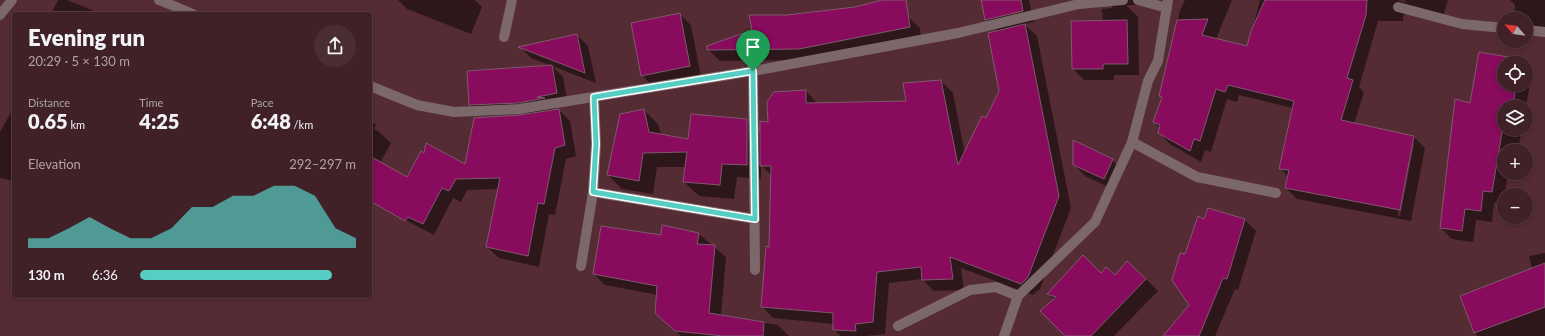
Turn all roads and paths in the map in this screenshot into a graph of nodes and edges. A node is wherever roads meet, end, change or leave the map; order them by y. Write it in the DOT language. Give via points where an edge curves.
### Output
graph roads {
  1 [pos="12,0"];
  2 [pos="159,0"];
  3 [pos="512,0"];
  4 [pos="1123,0"];
  5 [pos="1138,0"];
  6 [pos="1167,4"];
  7 [pos="1398,7"];
  8 [pos="189,12"];
  9 [pos="0,15"];
  10 [pos="1497,27"];
  11 [pos="1533,31"];
  12 [pos="1545,32"];
  13 [pos="504,37"];
  14 [pos="753,71"];
  15 [pos="372,87"];
  16 [pos="594,97"];
  17 [pos="1132,142"];
  18 [pos="593,192"];
  19 [pos="1276,193"];
  20 [pos="755,219"];
  21 [pos="581,266"];
  22 [pos="754,270"];
  23 [pos="1018,296"];
  24 [pos="898,326"];
  25 [pos="1004,336"];
  1 -- 9 [label="street"];
  2 -- 8 [label="street"];
  3 -- 13 [label="street"];
  4 -- 14 [label="street" via="1079,4 958,33"];
  5 -- 6 [label="street"];
  6 -- 17 [label="street" via="1158,61 1148,81"];
  7 -- 10 [label="street" via="1462,24"];
  11 -- 12 [label="street"];
  14 -- 16 [label="street"];
  14 -- 20 [label="street"];
  15 -- 16 [label="street" via="417,105 454,112 519,109"];
  16 -- 18 [label="street" via="596,144"];
  17 -- 19 [label="street" via="1197,177"];
  17 -- 23 [label="street" via="1095,222"];
  18 -- 20 [label="street"];
  18 -- 21 [label="street"];
  20 -- 22 [label="street"];
  23 -- 24 [label="street" via="996,287 970,290"];
  23 -- 25 [label="street"];
}
